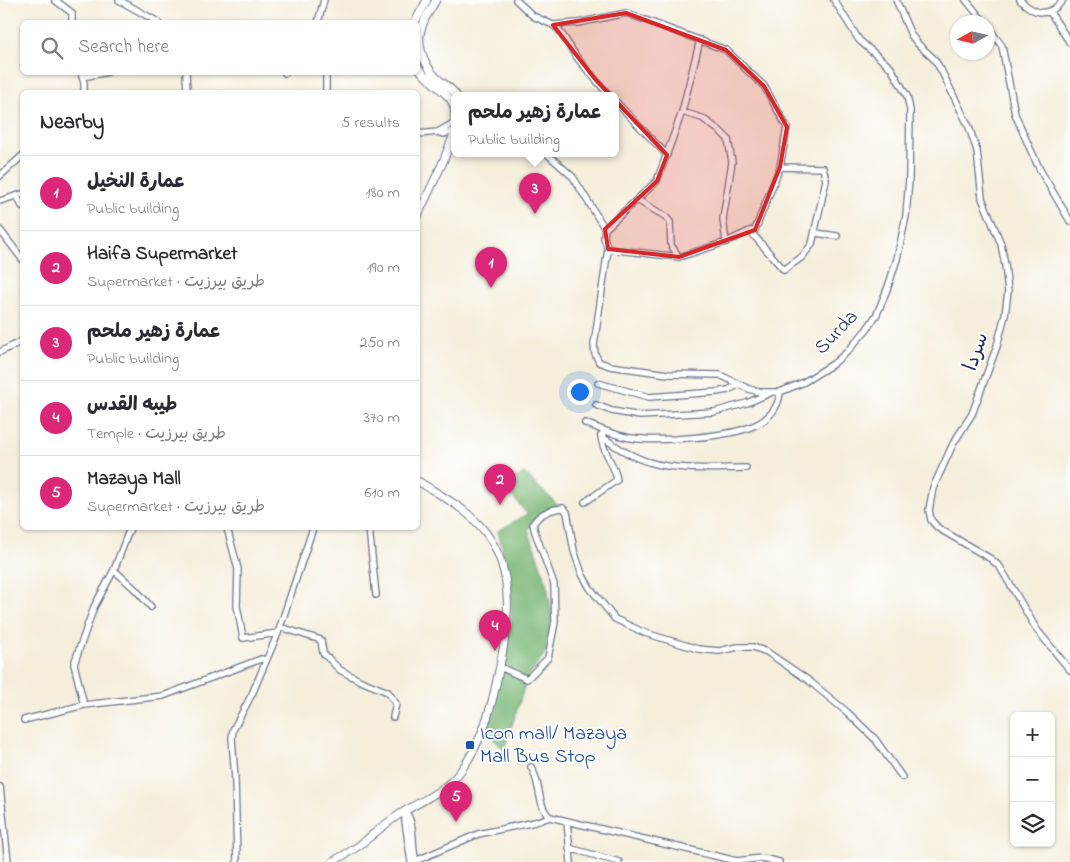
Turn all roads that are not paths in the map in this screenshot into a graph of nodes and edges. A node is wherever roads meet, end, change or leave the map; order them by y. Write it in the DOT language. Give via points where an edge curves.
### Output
graph roads {
  1 [pos="55,0"];
  2 [pos="119,0"];
  3 [pos="324,0"];
  4 [pos="427,0"];
  5 [pos="436,0"];
  6 [pos="516,0"];
  7 [pos="834,0"];
  8 [pos="896,0"];
  9 [pos="966,0"];
  10 [pos="1020,0"];
  11 [pos="1063,0"];
  12 [pos="1050,12"];
  13 [pos="978,15"];
  14 [pos="72,20"];
  15 [pos="154,20"];
  16 [pos="319,20"];
  17 [pos="416,20"];
  18 [pos="554,25"];
  19 [pos="995,36"];
  20 [pos="420,38"];
  21 [pos="420,38"];
  22 [pos="700,40"];
  23 [pos="1070,43"];
  24 [pos="420,70"];
  25 [pos="81,75"];
  26 [pos="186,75"];
  27 [pos="326,75"];
  28 [pos="84,90"];
  29 [pos="186,90"];
  30 [pos="326,90"];
  31 [pos="453,92"];
  32 [pos="607,92"];
  33 [pos="451,100"];
  34 [pos="619,105"];
  35 [pos="682,112"];
  36 [pos="451,128"];
  37 [pos="441,133"];
  38 [pos="420,134"];
  39 [pos="451,145"];
  40 [pos="451,148"];
  41 [pos="667,155"];
  42 [pos="550,157"];
  43 [pos="20,158"];
  44 [pos="780,167"];
  45 [pos="0,176"];
  46 [pos="20,195"];
  47 [pos="637,200"];
  48 [pos="0,201"];
  49 [pos="420,211"];
  50 [pos="1070,221"];
  51 [pos="604,229"];
  52 [pos="0,230"];
  53 [pos="750,231"];
  54 [pos="816,233"];
  55 [pos="837,236"];
  56 [pos="726,242"];
  57 [pos="608,249"];
  58 [pos="20,256"];
  59 [pos="679,257"];
  60 [pos="20,342"];
  61 [pos="0,352"];
  62 [pos="598,383"];
  63 [pos="738,385"];
  64 [pos="780,392"];
  65 [pos="772,393"];
  66 [pos="596,405"];
  67 [pos="585,423"];
  68 [pos="603,434"];
  69 [pos="746,468"];
  70 [pos="420,482"];
  71 [pos="585,502"];
  72 [pos="129,530"];
  73 [pos="228,530"];
  74 [pos="312,530"];
  75 [pos="369,530"];
  76 [pos="114,570"];
  77 [pos="376,595"];
  78 [pos="150,607"];
  79 [pos="279,630"];
  80 [pos="266,660"];
  81 [pos="500,667"];
  82 [pos="1070,670"];
  83 [pos="84,705"];
  84 [pos="393,716"];
  85 [pos="24,720"];
  86 [pos="531,767"];
  87 [pos="902,777"];
  88 [pos="0,787"];
  89 [pos="405,811"];
  90 [pos="1,814"];
  91 [pos="550,818"];
  92 [pos="567,822"];
  93 [pos="570,848"];
  94 [pos="332,861"];
  95 [pos="8,862"];
  96 [pos="237,862"];
  97 [pos="414,862"];
  98 [pos="570,862"];
  99 [pos="619,862"];
  100 [pos="779,862"];
  1 -- 14 [label="street" via="72,13"];
  2 -- 15 [label="street"];
  3 -- 16 [label="street"];
  4 -- 17 [label="main road"];
  5 -- 21 [label="main road" via="422,24"];
  6 -- 18 [label="street" via="533,16"];
  7 -- 64 [label="street, Surda" via="859,40 891,68 907,96 910,122 906,216 888,287 867,329 833,364"];
  8 -- 82 [label="street, سردا" via="911,35 934,59 969,126 979,162 982,198 1001,244 1008,292 997,346 972,414 953,444 933,488 929,500 931,520 938,528 1000,566 1037,630"];
  9 -- 13 [label="street"];
  10 -- 12 [label="street" via="1035,11"];
  11 -- 12 [label="street"];
  12 -- 23 [label="street"];
  18 -- 22 [label="street" via="626,13"];
  18 -- 32 [label="street"];
  19 -- 50 [label="street" via="1002,46 1015,114 1040,170"];
  20 -- 31 [label="main road" via="428,67"];
  22 -- 35 [label="street"];
  22 -- 44 [label="street" via="726,50 764,86 787,126"];
  24 -- 33 [label="main road"];
  25 -- 28 [label="street"];
  26 -- 29 [label="street"];
  27 -- 30 [label="street"];
  34 -- 41 [label="street"];
  35 -- 41 [label="street"];
  35 -- 56 [label="street" via="702,118 728,139 732,162 723,218"];
  36 -- 37 [label="street"];
  37 -- 38 [label="street"];
  37 -- 39 [label="street"];
  40 -- 49 [label="main road"];
  41 -- 47 [label="street" via="657,181"];
  42 -- 51 [label="street, Surda" via="573,177"];
  43 -- 45 [label="street"];
  44 -- 53 [label="street" via="755,230"];
  44 -- 54 [label="street" via="823,168 826,180"];
  46 -- 48 [label="street"];
  47 -- 51 [label="street"];
  47 -- 59 [label="street" via="670,222 671,245"];
  51 -- 57 [label="street, Surda"];
  52 -- 58 [label="street"];
  53 -- 54 [label="street" via="784,270 802,257"];
  53 -- 56 [label="street"];
  54 -- 55 [label="street"];
  56 -- 59 [label="street"];
  57 -- 59 [label="street"];
  57 -- 63 [label="street, Surda" via="594,345 599,362 668,374 720,375"];
  60 -- 61 [label="street"];
  62 -- 63 [label="street" via="649,397 716,392"];
  63 -- 65 [label="street, Surda"];
  64 -- 65 [label="street, Surda"];
  64 -- 68 [label="street" via="780,400 764,420 731,433 651,440"];
  65 -- 66 [label="street" via="714,412 640,416"];
  67 -- 68 [label="street"];
  68 -- 69 [label="street" via="634,457 650,463"];
  68 -- 71 [label="street" via="602,444 617,480"];
  70 -- 81 [label="main road" via="469,513 495,547 506,582 508,606 508,628"];
  72 -- 76 [label="street"];
  73 -- 79 [label="street" via="238,569 237,606 242,638"];
  74 -- 79 [label="street"];
  75 -- 77 [label="street"];
  76 -- 78 [label="street"];
  76 -- 83 [label="street" via="94,607 74,664"];
  79 -- 80 [label="street"];
  79 -- 84 [label="street" via="320,640 323,653 340,670 388,692 396,704"];
  80 -- 83 [label="street" via="261,659 163,696"];
  80 -- 96 [label="street" via="232,738"];
  81 -- 87 [label="street" via="527,679 548,658 555,622 554,584 533,524 546,512 563,508 567,512 582,574 615,619 645,633 698,649 719,652 752,647 767,652 847,712 875,738"];
  81 -- 89 [label="main road" via="485,725 466,763 445,786"];
  83 -- 85 [label="street"];
  86 -- 91 [label="street" via="539,786 543,811"];
  88 -- 90 [label="street"];
  89 -- 94 [label="main road" via="360,845"];
  89 -- 97 [label="street"];
  90 -- 95 [label="street"];
  91 -- 92 [label="street"];
  91 -- 97 [label="street" via="478,834"];
  92 -- 93 [label="street"];
  92 -- 100 [label="street" via="737,862 762,858"];
  93 -- 98 [label="street"];
  93 -- 99 [label="street"];
}
